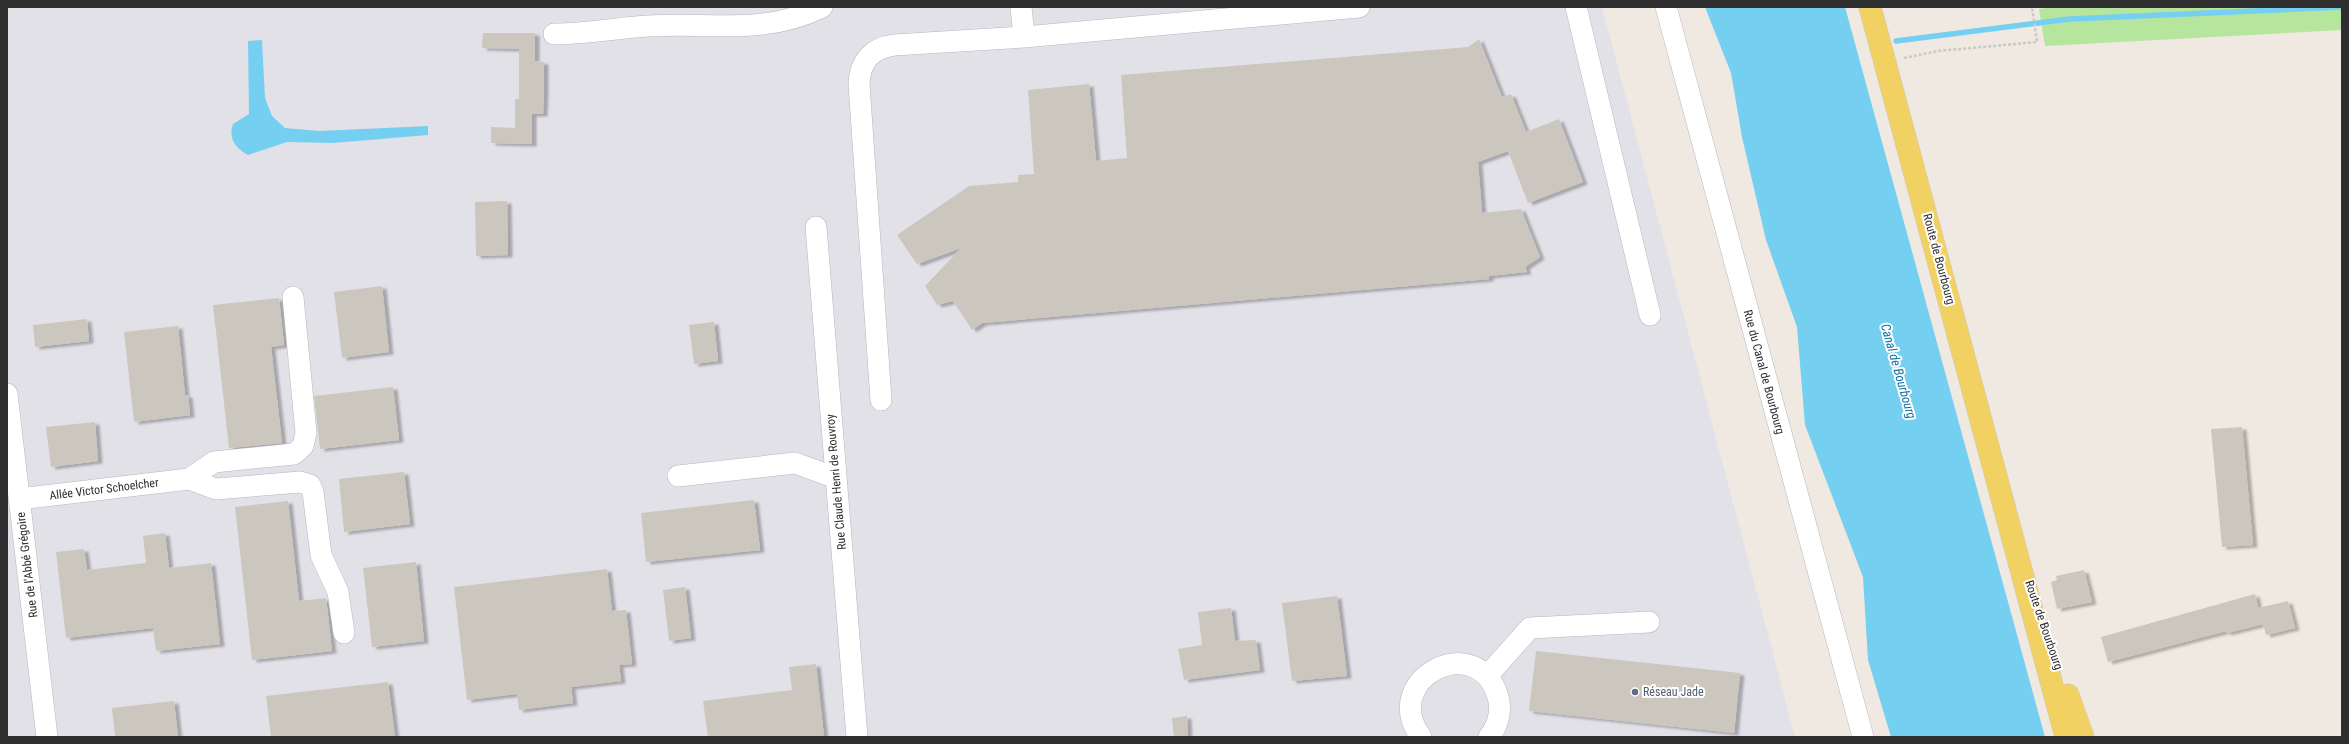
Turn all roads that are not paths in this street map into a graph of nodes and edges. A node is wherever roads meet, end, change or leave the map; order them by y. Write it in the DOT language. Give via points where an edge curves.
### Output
graph roads {
  1 [pos="822,7"];
  2 [pos="1021,7"];
  3 [pos="1359,7"];
  4 [pos="1576,7"];
  5 [pos="1666,7"];
  6 [pos="1870,7"];
  7 [pos="554,34"];
  8 [pos="1024,37"];
  9 [pos="816,227"];
  10 [pos="293,297"];
  11 [pos="1650,315"];
  12 [pos="7,394"];
  13 [pos="881,400"];
  14 [pos="678,476"];
  15 [pos="836,478"];
  16 [pos="189,479"];
  17 [pos="15,492"];
  18 [pos="2007,512"];
  19 [pos="1649,622"];
  20 [pos="344,633"];
  21 [pos="1487,676"];
  22 [pos="47,737"];
  23 [pos="856,737"];
  24 [pos="1420,737"];
  25 [pos="1489,737"];
  26 [pos="1863,737"];
  27 [pos="2066,737"];
  28 [pos="2083,737"];
  1 -- 7 [label="street" via="798,18 764,25 649,26"];
  2 -- 8 [label="street"];
  3 -- 8 [label="street"];
  4 -- 11 [label="street"];
  5 -- 26 [label="street, Rue du Canal de Bourbourg"];
  6 -- 18 [label="main road, Route de Bourbourg"];
  8 -- 13 [label="street" via="885,46 870,54 861,68 859,84"];
  9 -- 15 [label="street, Rue Claude Henri de Rouvroy"];
  10 -- 16 [label="street, Allée Victor Schoelcher" via="306,434 303,446 294,454 214,462"];
  12 -- 17 [label="street, Rue de l'Abbé Grégoire"];
  14 -- 15 [label="street" via="795,463"];
  15 -- 23 [label="street, Rue Claude Henri de Rouvroy"];
  16 -- 17 [label="street, Allée Victor Schoelcher"];
  16 -- 20 [label="street, Allée Victor Schoelcher" via="216,489 300,482 310,485 314,492 321,555 338,592"];
  17 -- 22 [label="street, Rue de l'Abbé Grégoire"];
  18 -- 27 [label="main road, Route de Bourbourg"];
  18 -- 28 [label="main road, Route de Bourbourg"];
  19 -- 21 [label="street" via="1530,628"];
  21 -- 24 [label="street" via="1476,668 1463,664 1437,667 1426,675 1417,685 1412,697 1413,724"];
  21 -- 25 [label="street" via="1496,688 1500,702 1499,717"];
}
